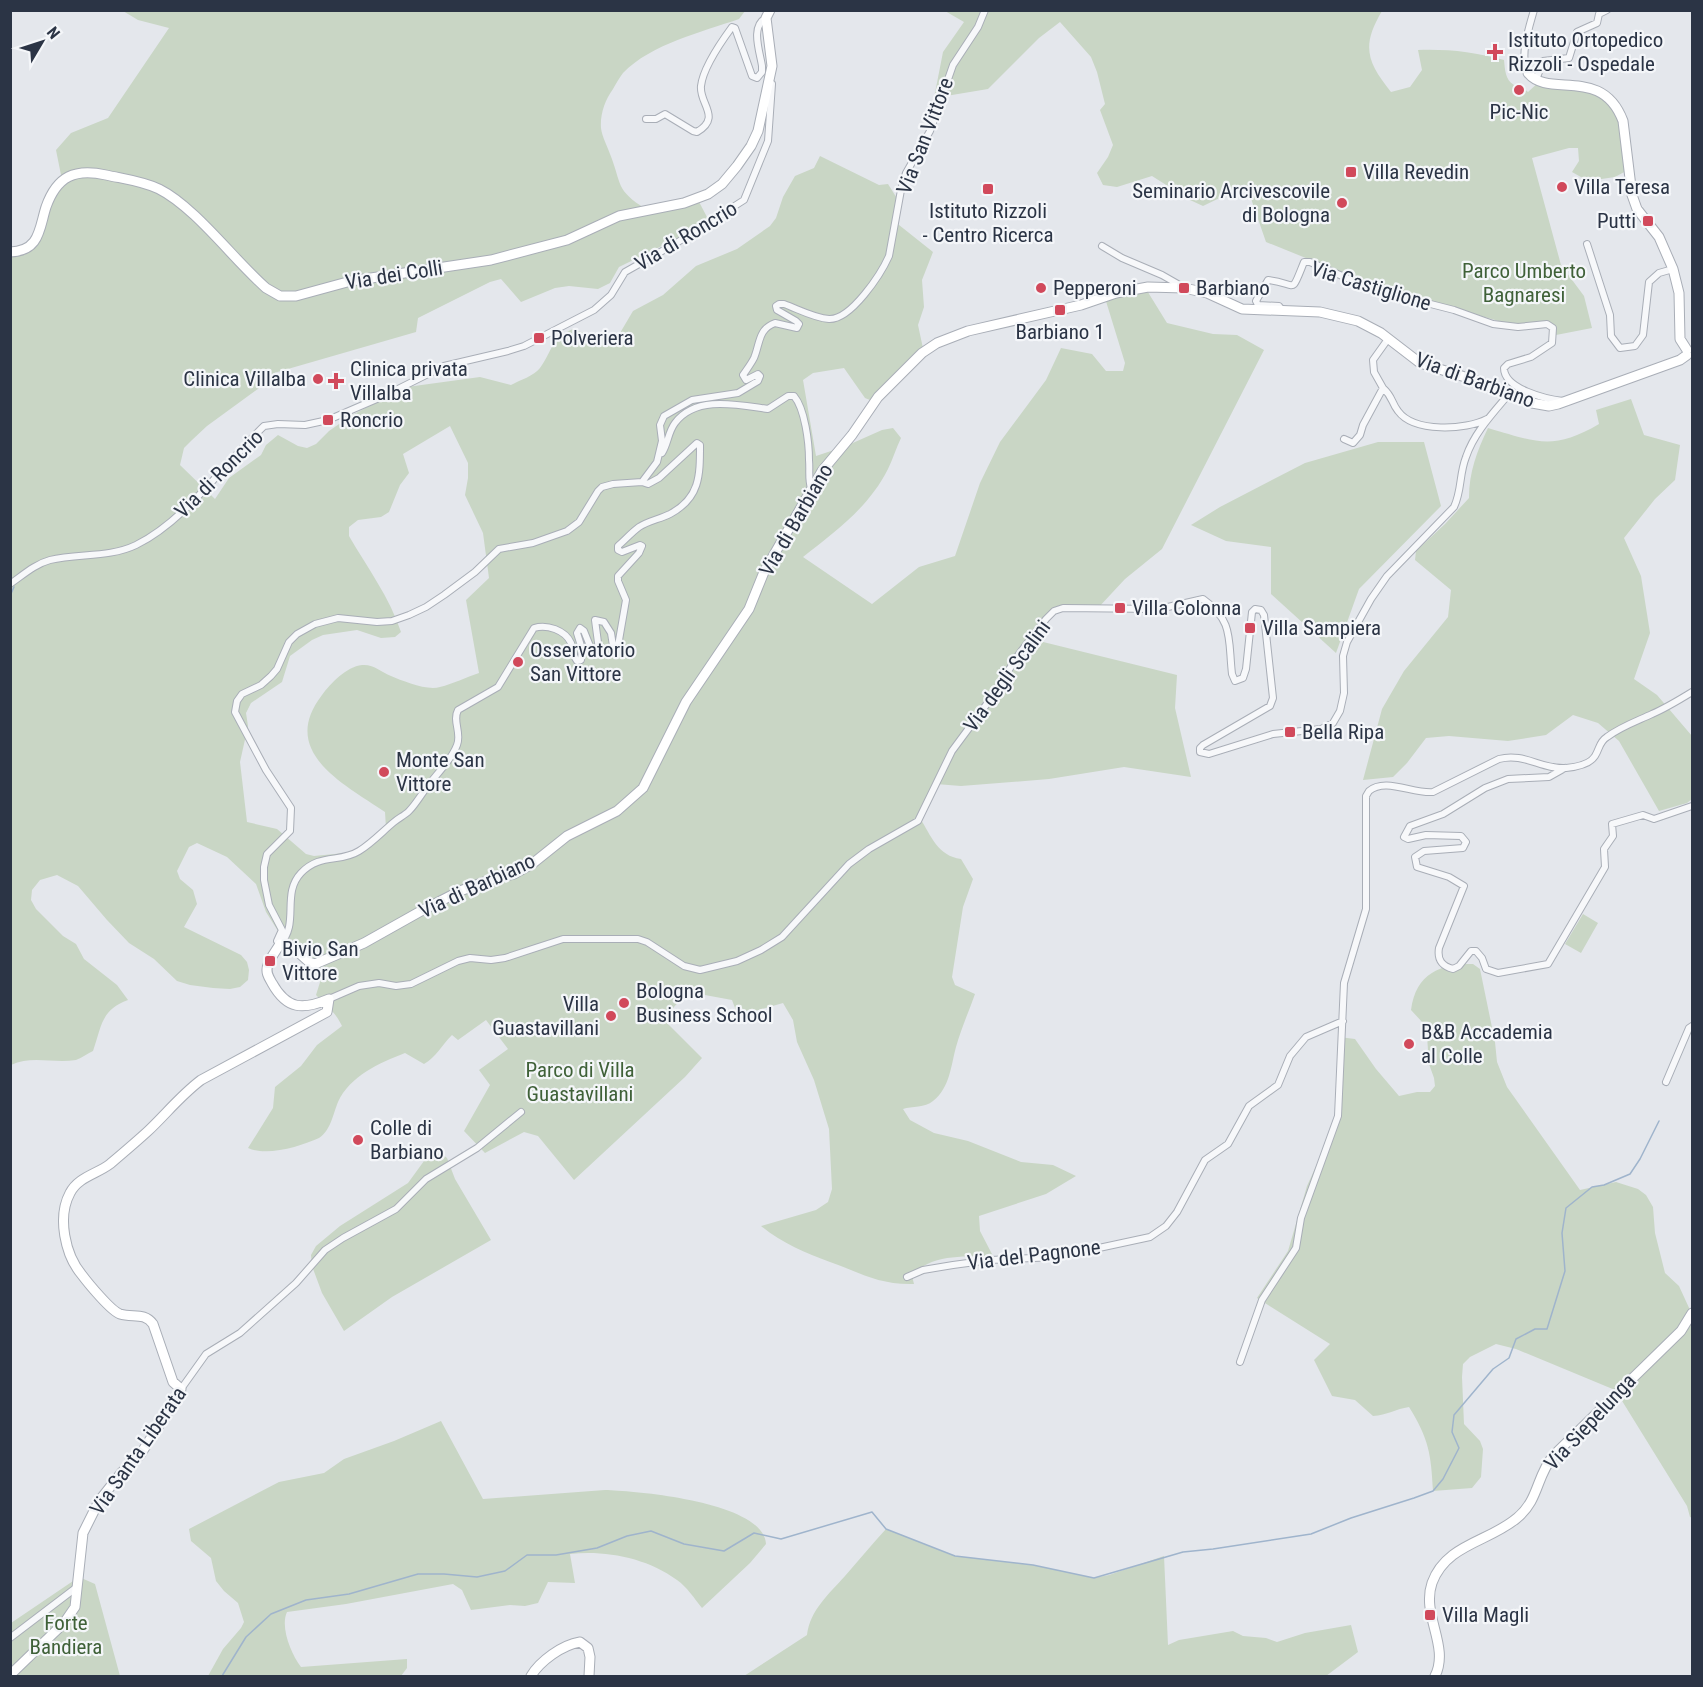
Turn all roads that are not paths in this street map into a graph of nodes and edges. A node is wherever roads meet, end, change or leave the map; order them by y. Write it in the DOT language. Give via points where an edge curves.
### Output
graph roads {
  1 [pos="985,10"];
  2 [pos="1534,10"];
  3 [pos="1606,10"];
  4 [pos="768,14"];
  5 [pos="772,66"];
  6 [pos="1525,72"];
  7 [pos="1536,81"];
  8 [pos="646,119"];
  9 [pos="1587,244"];
  10 [pos="1102,246"];
  11 [pos="10,252"];
  12 [pos="1673,269"];
  13 [pos="1184,288"];
  14 [pos="1283,311"];
  15 [pos="1388,339"];
  16 [pos="1690,353"];
  17 [pos="1383,388"];
  18 [pos="1509,394"];
  19 [pos="1567,401"];
  20 [pos="1489,418"];
  21 [pos="1344,439"];
  22 [pos="657,462"];
  23 [pos="642,482"];
  24 [pos="811,488"];
  25 [pos="10,584"];
  26 [pos="1692,692"];
  27 [pos="1566,768"];
  28 [pos="1692,806"];
  29 [pos="280,944"];
  30 [pos="329,999"];
  31 [pos="1343,1021"];
  32 [pos="1692,1026"];
  33 [pos="1666,1082"];
  34 [pos="521,1112"];
  35 [pos="907,1277"];
  36 [pos="1692,1314"];
  37 [pos="1240,1362"];
  38 [pos="181,1389"];
  39 [pos="78,1586"];
  40 [pos="10,1638"];
  41 [pos="10,1675"];
  42 [pos="531,1677"];
  43 [pos="589,1677"];
  44 [pos="1435,1677"];
  1 -- 22 [label="street, Via San Vittore" via="952,65 930,131 906,173 889,256 868,290 837,318 784,304 776,306 799,324 794,328 775,322 766,327 743,375 746,380 758,374 758,381 738,393 692,400 664,416"];
  2 -- 6 [label="street"];
  3 -- 7 [label="street" via="1599,14 1597,23 1577,32 1569,58 1541,63"];
  4 -- 5 [label="street"];
  4 -- 8 [label="street" via="756,30 762,66 757,78 752,76 732,27 703,75 701,89 710,115 702,129 693,131 665,114"];
  5 -- 11 [label="street, Via dei Colli" via="760,124 751,146 715,190 684,203 619,216 567,240 491,260 280,296 258,282 165,192 138,182 82,172 66,177 54,191 32,245"];
  5 -- 25 [label="street, Via di Roncrio" via="768,141 744,200 625,272 611,295 594,310 524,346 444,366 328,420 264,426 152,537 122,551 50,560"];
  6 -- 7 [label="street"];
  7 -- 12 [label="street" via="1585,87 1603,94 1615,106 1623,121 1634,202 1659,237"];
  9 -- 12 [label="street" via="1610,315 1611,336 1620,348 1635,346 1643,335 1649,282 1659,273"];
  10 -- 13 [label="street, Via di Barbiano"];
  12 -- 16 [label="street" via="1679,293 1680,339"];
  13 -- 14 [label="street, Via di Barbiano" via="1207,293 1242,309"];
  13 -- 24 [label="street, Via di Barbiano" via="1148,287 1116,293 968,332 929,347 878,397"];
  14 -- 15 [label="street, Via di Barbiano" via="1345,317"];
  14 -- 19 [label="street, Via Castiglione" via="1280,306 1258,305 1256,301 1264,284 1268,280 1293,286 1304,262 1310,262 1372,289 1493,324 1547,324 1553,328 1552,343 1531,357 1508,364 1504,374 1507,380 1545,399"];
  15 -- 17 [label="street" via="1373,360 1374,372"];
  15 -- 18 [label="street, Via di Barbiano" via="1420,363"];
  16 -- 19 [label="street"];
  17 -- 20 [label="street" via="1398,411 1420,423 1454,428"];
  17 -- 21 [label="street" via="1360,435 1353,442"];
  18 -- 19 [label="street, Via di Barbiano" via="1549,406"];
  18 -- 20 [label="street, Via degli Scalini"];
  20 -- 30 [label="street, Via degli Scalini" via="1466,454 1460,495 1454,507 1387,576 1347,642 1343,656 1344,693 1333,723 1321,729 1273,734 1209,754 1200,752 1203,745 1270,706 1273,698 1261,610 1252,612 1246,669 1243,678 1235,681 1227,627 1223,617 1203,599 1159,609 1063,608 1046,620 952,752 918,821 849,864 788,932 761,950 726,965 700,970 684,966 639,939 563,939 505,958 458,961 411,984 359,986"];
  22 -- 23 [label="street, Via San Vittore"];
  22 -- 24 [label="street, Via San Vittore" via="676,422 702,405 768,409 794,396 806,432"];
  23 -- 29 [label="street" via="602,487 579,522 567,531 499,549 444,595 409,615 392,621 338,618 315,624 289,642 277,669 261,685 242,693 236,712 240,723 291,808 290,831 267,854 264,867 269,905 282,930 277,941"];
  23 -- 29 [label="street" via="648,484 659,478 699,444 700,475 683,506 641,526 618,546 622,552 642,546 618,576 626,600 618,646 613,646 604,622 595,620 599,650 592,651 580,628 577,633 582,649 577,661 566,636 549,627 534,628 498,687 455,714 459,738 452,756 409,811 360,851 325,858 300,874 292,885 289,932"];
  24 -- 29 [label="street, Via di Barbiano" via="748,609 686,702 643,788 617,811 567,836 514,874 460,891 364,943 315,964 290,945"];
  26 -- 27 [label="street" via="1611,733 1601,741 1590,761"];
  27 -- 28 [label="street" via="1549,777 1508,779 1443,814 1410,826 1404,837 1408,839 1461,836 1466,842 1463,848 1424,851 1415,857 1418,867 1464,886 1439,948 1440,962 1445,967 1459,966 1471,951 1482,958 1486,969 1498,973 1548,964 1605,867 1604,849 1613,836 1612,824 1643,815 1654,819"];
  27 -- 31 [label="street" via="1511,755 1433,792 1380,785 1369,790 1366,909 1344,983"];
  29 -- 30 [label="street" via="267,970 282,998 306,1006"];
  30 -- 38 [label="street" via="324,1015 201,1080 112,1162 81,1180 70,1192 64,1216 73,1261 109,1307 120,1314 141,1316 153,1324 173,1382"];
  31 -- 35 [label="street, Via del Pagnone" via="1306,1037 1290,1056 1278,1085 1249,1106 1228,1144 1205,1160 1177,1212 1150,1237 1057,1257 990,1260 923,1270"];
  31 -- 37 [label="street" via="1338,1116 1301,1218 1296,1248 1262,1300"];
  32 -- 33 [label="street"];
  34 -- 38 [label="street, Via Santa Liberata" via="485,1143 426,1179 404,1204 325,1250 296,1283 240,1333 206,1354"];
  36 -- 44 [label="street, Via Siepelunga" via="1681,1331 1553,1456 1540,1475 1526,1510 1499,1531 1455,1552 1439,1569 1429,1601 1440,1653"];
  38 -- 39 [label="street, Via Santa Liberata" via="140,1455 99,1501 83,1533"];
  39 -- 40 [label="street"];
  39 -- 41 [label="street, Via Santa Liberata" via="75,1607 64,1623"];
  42 -- 43 [label="street" via="540,1664 580,1642 588,1648"];
}
